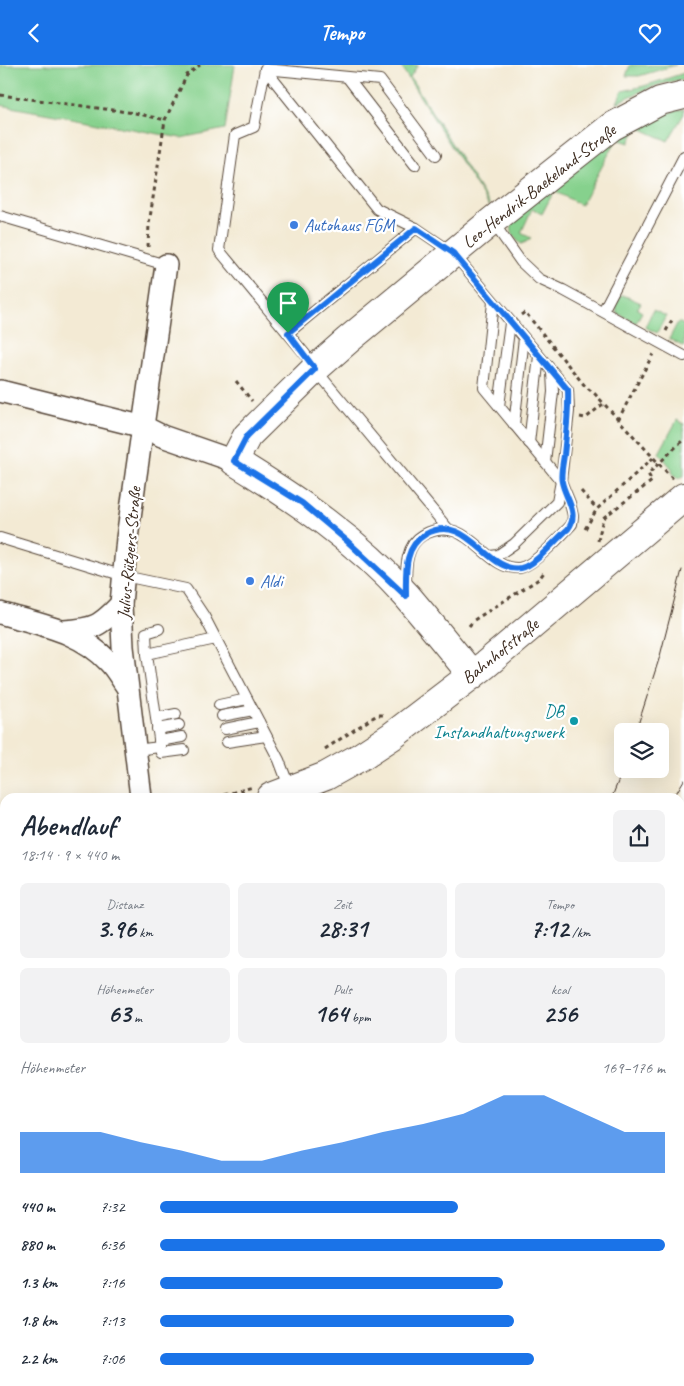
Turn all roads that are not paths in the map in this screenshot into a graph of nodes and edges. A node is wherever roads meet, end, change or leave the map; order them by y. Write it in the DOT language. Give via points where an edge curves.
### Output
graph roads {
  1 [pos="265,69"];
  2 [pos="347,77"];
  3 [pos="684,95"];
  4 [pos="436,155"];
  5 [pos="684,157"];
  6 [pos="415,165"];
  7 [pos="0,216"];
  8 [pos="492,221"];
  9 [pos="416,228"];
  10 [pos="453,253"];
  11 [pos="157,261"];
  12 [pos="493,302"];
  13 [pos="603,311"];
  14 [pos="510,323"];
  15 [pos="288,333"];
  16 [pos="524,338"];
  17 [pos="538,356"];
  18 [pos="684,356"];
  19 [pos="315,369"];
  20 [pos="552,372"];
  21 [pos="0,391"];
  22 [pos="499,406"];
  23 [pos="514,425"];
  24 [pos="144,427"];
  25 [pos="529,443"];
  26 [pos="234,461"];
  27 [pos="545,461"];
  28 [pos="561,481"];
  29 [pos="680,490"];
  30 [pos="449,530"];
  31 [pos="0,538"];
  32 [pos="491,556"];
  33 [pos="124,576"];
  34 [pos="406,596"];
  35 [pos="121,603"];
  36 [pos="0,613"];
  37 [pos="205,618"];
  38 [pos="194,621"];
  39 [pos="159,629"];
  40 [pos="64,631"];
  41 [pos="216,639"];
  42 [pos="147,654"];
  43 [pos="472,675"];
  44 [pos="128,689"];
  45 [pos="247,699"];
  46 [pos="219,705"];
  47 [pos="253,711"];
  48 [pos="176,714"];
  49 [pos="222,716"];
  50 [pos="260,722"];
  51 [pos="156,723"];
  52 [pos="179,725"];
  53 [pos="225,729"];
  54 [pos="266,735"];
  55 [pos="182,737"];
  56 [pos="228,742"];
  57 [pos="160,744"];
  58 [pos="135,750"];
  59 [pos="184,750"];
  60 [pos="279,791"];
  61 [pos="140,793"];
  1 -- 2 [label="lane"];
  1 -- 9 [label="lane" via="377,209"];
  1 -- 15 [label="lane" via="254,127 235,135 219,250"];
  2 -- 4 [label="lane" via="380,80"];
  2 -- 6 [label="lane"];
  3 -- 8 [label="street, Leo-Hendrik-Baekeland-Straße" via="660,101 611,127"];
  5 -- 13 [label="lane"];
  7 -- 11 [label="lane"];
  8 -- 10 [label="street, Leo-Hendrik-Baekeland-Straße"];
  8 -- 13 [label="lane" via="521,261 539,279"];
  9 -- 10 [label="lane"];
  9 -- 15 [label="lane"];
  10 -- 12 [label="lane"];
  10 -- 19 [label="street, Leo-Hendrik-Baekeland-Straße"];
  11 -- 24 [label="street, Julius-Rütgers-Straße"];
  12 -- 14 [label="lane"];
  12 -- 22 [label="lane" via="484,388"];
  13 -- 18 [label="lane"];
  14 -- 16 [label="lane"];
  14 -- 22 [label="lane"];
  15 -- 19 [label="lane"];
  16 -- 17 [label="lane"];
  16 -- 23 [label="lane"];
  17 -- 20 [label="lane"];
  17 -- 25 [label="lane"];
  19 -- 26 [label="street, Leo-Hendrik-Baekeland-Straße" via="247,436"];
  19 -- 30 [label="lane"];
  20 -- 27 [label="lane"];
  20 -- 28 [label="lane" via="568,390 569,411"];
  21 -- 24 [label="street"];
  22 -- 23 [label="lane"];
  23 -- 25 [label="lane"];
  24 -- 26 [label="street"];
  24 -- 33 [label="street, Julius-Rütgers-Straße"];
  25 -- 27 [label="lane"];
  26 -- 34 [label="street" via="302,503"];
  27 -- 28 [label="lane"];
  28 -- 32 [label="lane" via="557,502 550,510 506,551"];
  28 -- 32 [label="lane" via="573,516 568,529 532,563 521,568 501,563"];
  29 -- 43 [label="street, Bahnhofstraße"];
  30 -- 32 [label="lane" via="462,534"];
  30 -- 34 [label="lane" via="432,531 418,539 410,549"];
  31 -- 33 [label="lane"];
  33 -- 35 [label="street, Julius-Rütgers-Straße"];
  33 -- 37 [label="lane" via="186,589"];
  34 -- 43 [label="street"];
  35 -- 40 [label="street" via="107,619 88,629"];
  35 -- 44 [label="street, Julius-Rütgers-Straße"];
  36 -- 40 [label="street"];
  37 -- 38 [label="lane"];
  37 -- 41 [label="lane"];
  39 -- 42 [label="lane" via="146,633"];
  40 -- 44 [label="street" via="86,641 109,662"];
  41 -- 42 [label="lane"];
  41 -- 45 [label="lane"];
  42 -- 51 [label="lane"];
  43 -- 60 [label="street, Bahnhofstraße" via="360,757 326,776"];
  44 -- 58 [label="street, Julius-Rütgers-Straße"];
  45 -- 46 [label="lane"];
  45 -- 47 [label="lane"];
  47 -- 49 [label="lane"];
  47 -- 50 [label="lane"];
  48 -- 51 [label="lane"];
  50 -- 53 [label="lane"];
  50 -- 54 [label="lane"];
  51 -- 52 [label="lane"];
  51 -- 57 [label="lane"];
  54 -- 56 [label="lane"];
  54 -- 60 [label="lane"];
  55 -- 57 [label="lane"];
  57 -- 58 [label="lane"];
  57 -- 59 [label="lane" via="161,753"];
  58 -- 61 [label="street, Julius-Rütgers-Straße"];
}
